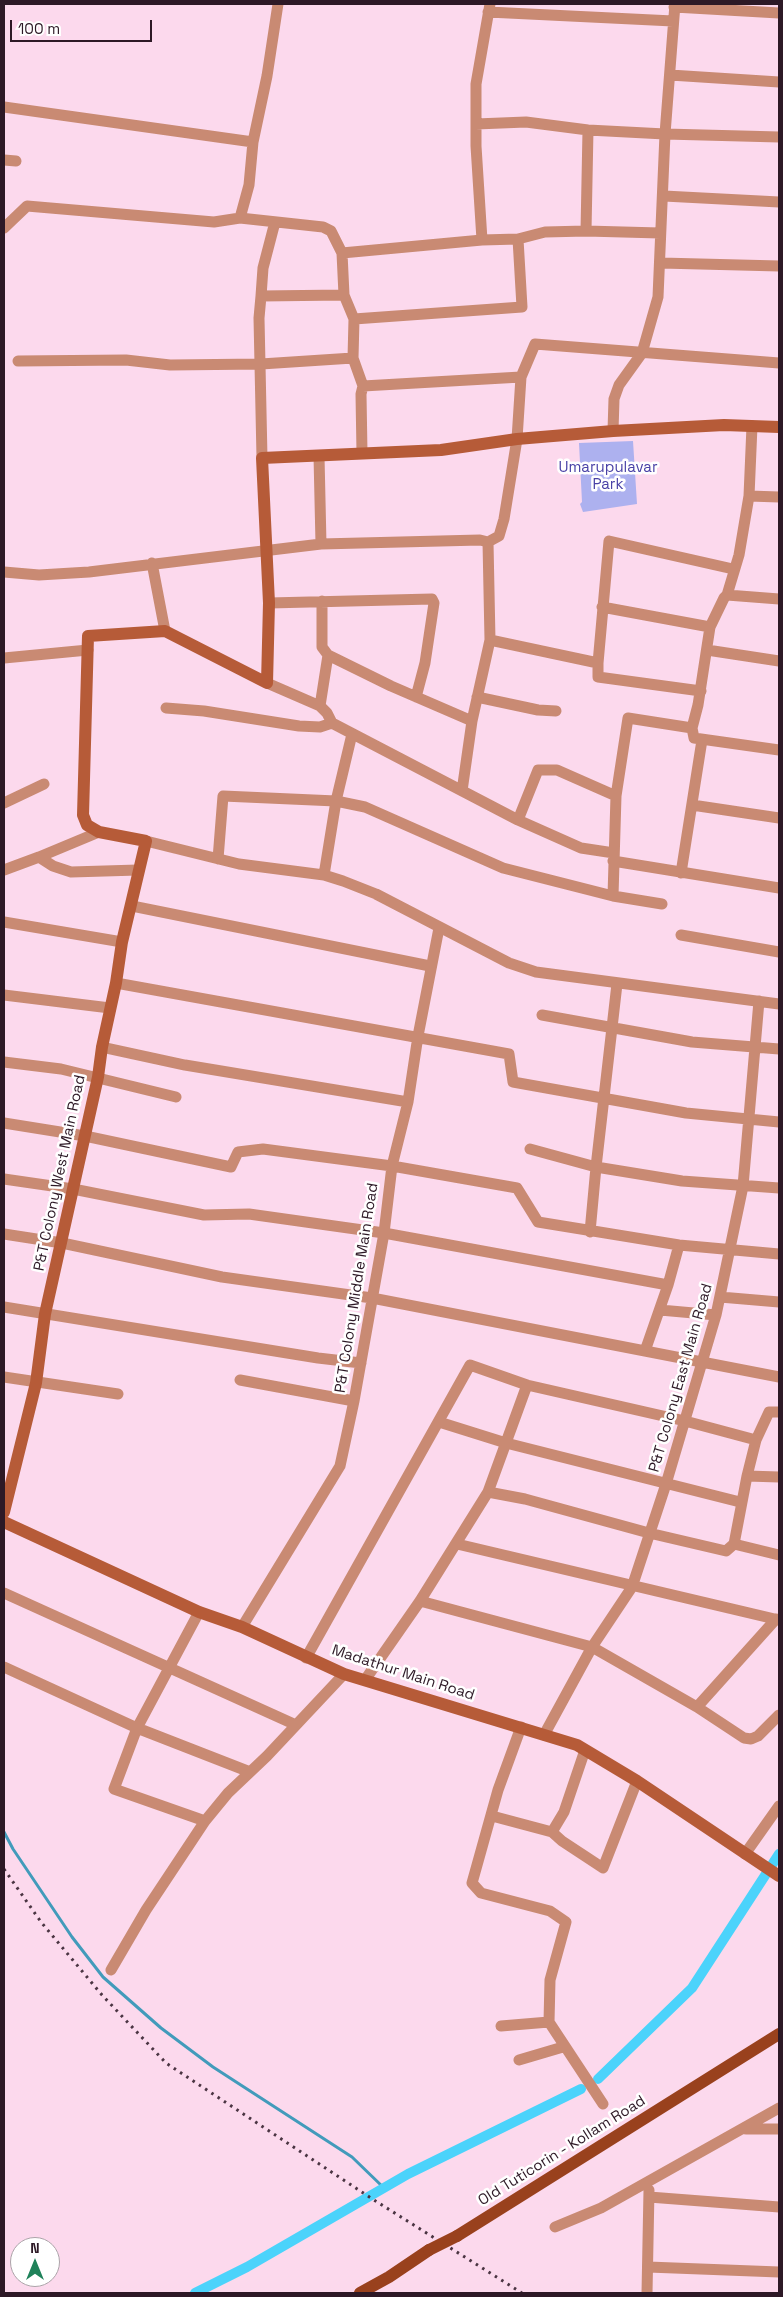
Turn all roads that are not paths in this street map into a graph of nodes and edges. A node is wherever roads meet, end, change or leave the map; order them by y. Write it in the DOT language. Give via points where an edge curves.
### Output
graph roads {
  1 [pos="278,4"];
  2 [pos="674,5"];
  3 [pos="489,8"];
  4 [pos="779,14"];
  5 [pos="673,21"];
  6 [pos="670,75"];
  7 [pos="779,82"];
  8 [pos="4,107"];
  9 [pos="476,124"];
  10 [pos="588,130"];
  11 [pos="665,134"];
  12 [pos="779,137"];
  13 [pos="253,142"];
  14 [pos="4,160"];
  15 [pos="16,161"];
  16 [pos="664,196"];
  17 [pos="779,202"];
  18 [pos="240,218"];
  19 [pos="275,222"];
  20 [pos="4,228"];
  21 [pos="586,231"];
  22 [pos="660,233"];
  23 [pos="518,239"];
  24 [pos="482,240"];
  25 [pos="342,253"];
  26 [pos="661,263"];
  27 [pos="779,266"];
  28 [pos="344,295"];
  29 [pos="261,296"];
  30 [pos="354,319"];
  31 [pos="642,353"];
  32 [pos="353,358"];
  33 [pos="18,361"];
  34 [pos="779,363"];
  35 [pos="261,364"];
  36 [pos="521,377"];
  37 [pos="363,386"];
  38 [pos="752,426"];
  39 [pos="779,427"];
  40 [pos="613,431"];
  41 [pos="517,439"];
  42 [pos="362,453"];
  43 [pos="319,456"];
  44 [pos="262,458"];
  45 [pos="749,496"];
  46 [pos="779,497"];
  47 [pos="488,542"];
  48 [pos="321,544"];
  49 [pos="267,551"];
  50 [pos="152,563"];
  51 [pos="734,569"];
  52 [pos="4,572"];
  53 [pos="727,595"];
  54 [pos="779,598"];
  55 [pos="322,601"];
  56 [pos="268,603"];
  57 [pos="602,607"];
  58 [pos="710,627"];
  59 [pos="165,631"];
  60 [pos="490,640"];
  61 [pos="88,650"];
  62 [pos="707,650"];
  63 [pos="328,655"];
  64 [pos="4,658"];
  65 [pos="779,661"];
  66 [pos="598,663"];
  67 [pos="267,683"];
  68 [pos="700,691"];
  69 [pos="416,697"];
  70 [pos="477,697"];
  71 [pos="320,706"];
  72 [pos="166,708"];
  73 [pos="556,710"];
  74 [pos="472,721"];
  75 [pos="332,723"];
  76 [pos="692,728"];
  77 [pos="352,734"];
  78 [pos="702,740"];
  79 [pos="779,750"];
  80 [pos="44,784"];
  81 [pos="462,791"];
  82 [pos="616,796"];
  83 [pos="336,801"];
  84 [pos="4,803"];
  85 [pos="692,805"];
  86 [pos="779,818"];
  87 [pos="518,820"];
  88 [pos="99,832"];
  89 [pos="146,841"];
  90 [pos="614,857"];
  91 [pos="39,858"];
  92 [pos="218,859"];
  93 [pos="4,870"];
  94 [pos="138,870"];
  95 [pos="681,873"];
  96 [pos="324,875"];
  97 [pos="779,888"];
  98 [pos="613,896"];
  99 [pos="662,904"];
  100 [pos="132,906"];
  101 [pos="4,922"];
  102 [pos="439,928"];
  103 [pos="681,935"];
  104 [pos="122,942"];
  105 [pos="779,952"];
  106 [pos="430,966"];
  107 [pos="116,983"];
  108 [pos="617,984"];
  109 [pos="4,995"];
  110 [pos="759,1002"];
  111 [pos="779,1004"];
  112 [pos="110,1008"];
  113 [pos="542,1015"];
  114 [pos="612,1027"];
  115 [pos="418,1036"];
  116 [pos="102,1047"];
  117 [pos="755,1047"];
  118 [pos="779,1049"];
  119 [pos="4,1062"];
  120 [pos="98,1078"];
  121 [pos="176,1097"];
  122 [pos="605,1098"];
  123 [pos="408,1102"];
  124 [pos="748,1120"];
  125 [pos="779,1122"];
  126 [pos="4,1123"];
  127 [pos="85,1136"];
  128 [pos="530,1149"];
  129 [pos="392,1166"];
  130 [pos="596,1167"];
  131 [pos="4,1179"];
  132 [pos="743,1186"];
  133 [pos="779,1188"];
  134 [pos="73,1189"];
  135 [pos="590,1232"];
  136 [pos="384,1233"];
  137 [pos="4,1234"];
  138 [pos="62,1243"];
  139 [pos="679,1245"];
  140 [pos="731,1249"];
  141 [pos="779,1254"];
  142 [pos="668,1285"];
  143 [pos="372,1298"];
  144 [pos="720,1298"];
  145 [pos="779,1302"];
  146 [pos="4,1307"];
  147 [pos="660,1310"];
  148 [pos="45,1314"];
  149 [pos="716,1315"];
  150 [pos="645,1351"];
  151 [pos="361,1363"];
  152 [pos="702,1363"];
  153 [pos="4,1376"];
  154 [pos="779,1376"];
  155 [pos="240,1380"];
  156 [pos="36,1383"];
  157 [pos="527,1386"];
  158 [pos="118,1394"];
  159 [pos="354,1401"];
  160 [pos="779,1412"];
  161 [pos="685,1421"];
  162 [pos="438,1422"];
  163 [pos="756,1440"];
  164 [pos="506,1442"];
  165 [pos="747,1476"];
  166 [pos="779,1478"];
  167 [pos="666,1484"];
  168 [pos="488,1492"];
  169 [pos="740,1502"];
  170 [pos="4,1512"];
  171 [pos="4,1522"];
  172 [pos="649,1533"];
  173 [pos="457,1544"];
  174 [pos="734,1544"];
  175 [pos="779,1555"];
  176 [pos="632,1587"];
  177 [pos="4,1593"];
  178 [pos="420,1601"];
  179 [pos="199,1612"];
  180 [pos="777,1620"];
  181 [pos="242,1628"];
  182 [pos="592,1647"];
  183 [pos="306,1658"];
  184 [pos="4,1667"];
  185 [pos="169,1670"];
  186 [pos="344,1674"];
  187 [pos="365,1680"];
  188 [pos="697,1707"];
  189 [pos="779,1714"];
  190 [pos="296,1725"];
  191 [pos="521,1727"];
  192 [pos="137,1728"];
  193 [pos="544,1735"];
  194 [pos="585,1750"];
  195 [pos="250,1772"];
  196 [pos="637,1781"];
  197 [pos="779,1806"];
  198 [pos="492,1816"];
  199 [pos="779,1819"];
  200 [pos="205,1821"];
  201 [pos="767,1824"];
  202 [pos="552,1832"];
  203 [pos="747,1855"];
  204 [pos="779,1876"];
  205 [pos="111,1970"];
  206 [pos="548,2022"];
  207 [pos="500,2026"];
  208 [pos="779,2034"];
  209 [pos="563,2047"];
  210 [pos="519,2060"];
  211 [pos="603,2104"];
  212 [pos="779,2108"];
  213 [pos="744,2129"];
  214 [pos="779,2129"];
  215 [pos="649,2180"];
  216 [pos="649,2197"];
  217 [pos="779,2207"];
  218 [pos="555,2227"];
  219 [pos="648,2267"];
  220 [pos="779,2272"];
  221 [pos="360,2293"];
  222 [pos="647,2293"];
  1 -- 13 [label="street"];
  2 -- 4 [label="street"];
  2 -- 5 [label="street"];
  3 -- 5 [label="street"];
  3 -- 9 [label="street" via="476,84"];
  5 -- 6 [label="street"];
  6 -- 7 [label="street"];
  6 -- 11 [label="street"];
  8 -- 13 [label="street"];
  9 -- 10 [label="street" via="526,122"];
  9 -- 24 [label="street"];
  10 -- 11 [label="street"];
  10 -- 21 [label="street"];
  11 -- 12 [label="street"];
  11 -- 16 [label="street"];
  13 -- 18 [label="street" via="249,185"];
  14 -- 15 [label="street"];
  16 -- 17 [label="street"];
  16 -- 22 [label="street"];
  18 -- 19 [label="street"];
  18 -- 20 [label="street" via="214,222 27,206"];
  19 -- 25 [label="street" via="323,227 331,231"];
  19 -- 29 [label="street" via="263,268"];
  21 -- 22 [label="street"];
  21 -- 23 [label="street" via="545,232"];
  22 -- 26 [label="street"];
  23 -- 24 [label="street"];
  23 -- 30 [label="street" via="522,307"];
  24 -- 25 [label="street"];
  25 -- 28 [label="street"];
  26 -- 27 [label="street"];
  26 -- 31 [label="street" via="658,297"];
  28 -- 29 [label="street"];
  28 -- 30 [label="street"];
  29 -- 35 [label="street"];
  30 -- 32 [label="street"];
  31 -- 34 [label="street"];
  31 -- 36 [label="street" via="535,344"];
  31 -- 40 [label="street" via="619,385 614,399"];
  32 -- 35 [label="street"];
  32 -- 37 [label="street"];
  33 -- 35 [label="street"];
  35 -- 44 [label="street"];
  36 -- 37 [label="street"];
  36 -- 41 [label="street"];
  37 -- 42 [label="street"];
  38 -- 39 [label="street"];
  38 -- 40 [label="street"];
  38 -- 45 [label="street"];
  40 -- 41 [label="street"];
  41 -- 42 [label="street" via="441,450"];
  41 -- 47 [label="street" via="504,519 499,536"];
  42 -- 43 [label="street"];
  43 -- 44 [label="street"];
  43 -- 48 [label="street"];
  44 -- 49 [label="street"];
  45 -- 46 [label="street"];
  45 -- 51 [label="street"];
  47 -- 48 [label="street"];
  47 -- 60 [label="street"];
  48 -- 49 [label="street"];
  49 -- 50 [label="street"];
  49 -- 56 [label="street"];
  50 -- 52 [label="street" via="89,572 39,575"];
  50 -- 59 [label="street"];
  51 -- 53 [label="street"];
  51 -- 57 [label="street" via="609,542"];
  53 -- 54 [label="street"];
  53 -- 58 [label="street"];
  55 -- 56 [label="street"];
  55 -- 63 [label="street" via="322,647"];
  55 -- 69 [label="street" via="432,599 434,604 425,663"];
  56 -- 67 [label="street"];
  57 -- 58 [label="street"];
  57 -- 66 [label="street"];
  58 -- 62 [label="street"];
  59 -- 61 [label="street" via="88,636"];
  59 -- 67 [label="street"];
  60 -- 66 [label="street"];
  60 -- 70 [label="street"];
  61 -- 64 [label="street"];
  61 -- 88 [label="street" via="83,815 87,826"];
  62 -- 65 [label="street"];
  62 -- 68 [label="street"];
  63 -- 69 [label="street"];
  63 -- 71 [label="street"];
  66 -- 68 [label="street" via="598,677"];
  67 -- 71 [label="street"];
  68 -- 76 [label="street"];
  69 -- 74 [label="street"];
  70 -- 73 [label="street" via="538,710"];
  70 -- 74 [label="street"];
  71 -- 75 [label="street"];
  72 -- 75 [label="street" via="204,710 299,726 320,727"];
  74 -- 81 [label="street"];
  75 -- 77 [label="street"];
  76 -- 78 [label="street" via="694,738"];
  76 -- 82 [label="street" via="628,718"];
  77 -- 81 [label="street"];
  77 -- 83 [label="street"];
  78 -- 79 [label="street"];
  78 -- 85 [label="street"];
  80 -- 84 [label="street"];
  81 -- 87 [label="street"];
  82 -- 87 [label="street" via="557,770 538,770"];
  82 -- 90 [label="street"];
  83 -- 92 [label="street" via="223,796"];
  83 -- 96 [label="street"];
  83 -- 98 [label="street" via="365,807 503,868"];
  85 -- 86 [label="street"];
  85 -- 95 [label="street"];
  87 -- 90 [label="street" via="581,848"];
  88 -- 89 [label="street"];
  88 -- 91 [label="street"];
  89 -- 92 [label="street"];
  89 -- 94 [label="street, P&T Colony West Main Road"];
  90 -- 95 [label="street"];
  90 -- 98 [label="street"];
  91 -- 93 [label="street"];
  91 -- 94 [label="street" via="71,872"];
  92 -- 96 [label="street"];
  94 -- 100 [label="street, P&T Colony West Main Road"];
  95 -- 97 [label="street"];
  96 -- 102 [label="street" via="376,894"];
  98 -- 99 [label="street"];
  100 -- 104 [label="street, P&T Colony West Main Road"];
  100 -- 106 [label="street"];
  101 -- 104 [label="street"];
  102 -- 108 [label="street" via="509,964 536,972"];
  102 -- 115 [label="street, P&T Colony Middle Main Road"];
  103 -- 105 [label="street"];
  104 -- 107 [label="street, P&T Colony West Main Road"];
  107 -- 112 [label="street, P&T Colony West Main Road"];
  107 -- 115 [label="street"];
  108 -- 110 [label="street"];
  108 -- 114 [label="street"];
  109 -- 112 [label="street"];
  110 -- 111 [label="street"];
  110 -- 117 [label="street, P&T Colony East Main Road"];
  112 -- 116 [label="street, P&T Colony West Main Road"];
  113 -- 114 [label="street"];
  114 -- 117 [label="street" via="692,1042"];
  114 -- 122 [label="street"];
  115 -- 122 [label="street" via="509,1054 513,1082"];
  115 -- 123 [label="street, P&T Colony Middle Main Road"];
  116 -- 120 [label="street, P&T Colony West Main Road"];
  116 -- 123 [label="street" via="185,1065"];
  117 -- 118 [label="street"];
  117 -- 124 [label="street, P&T Colony East Main Road"];
  119 -- 120 [label="street" via="61,1069"];
  120 -- 121 [label="street"];
  120 -- 127 [label="street, P&T Colony West Main Road"];
  122 -- 124 [label="street" via="686,1113"];
  122 -- 130 [label="street"];
  123 -- 129 [label="street, P&T Colony Middle Main Road"];
  124 -- 125 [label="street"];
  124 -- 132 [label="street, P&T Colony East Main Road"];
  126 -- 127 [label="street"];
  127 -- 129 [label="street" via="231,1167 238,1152 262,1149"];
  127 -- 134 [label="street, P&T Colony West Main Road"];
  128 -- 130 [label="street"];
  129 -- 135 [label="street" via="516,1188 538,1222"];
  129 -- 136 [label="street, P&T Colony Middle Main Road"];
  130 -- 132 [label="street" via="682,1181"];
  130 -- 135 [label="street"];
  131 -- 134 [label="street"];
  132 -- 133 [label="street"];
  132 -- 140 [label="street, P&T Colony East Main Road"];
  134 -- 136 [label="street" via="204,1215 249,1214"];
  134 -- 138 [label="street, P&T Colony West Main Road"];
  135 -- 139 [label="street"];
  136 -- 142 [label="street"];
  136 -- 143 [label="street, P&T Colony Middle Main Road"];
  137 -- 138 [label="street"];
  138 -- 143 [label="street" via="222,1277"];
  138 -- 148 [label="street, P&T Colony West Main Road"];
  139 -- 140 [label="street"];
  139 -- 142 [label="street"];
  140 -- 141 [label="street"];
  140 -- 144 [label="street, P&T Colony East Main Road"];
  142 -- 147 [label="street"];
  143 -- 150 [label="street"];
  143 -- 151 [label="street, P&T Colony Middle Main Road"];
  144 -- 145 [label="street"];
  144 -- 149 [label="street, P&T Colony East Main Road"];
  146 -- 148 [label="street"];
  147 -- 149 [label="street"];
  147 -- 150 [label="street"];
  148 -- 151 [label="street"];
  148 -- 156 [label="street, P&T Colony West Main Road"];
  149 -- 152 [label="street, P&T Colony East Main Road"];
  150 -- 152 [label="street"];
  151 -- 159 [label="street, P&T Colony Middle Main Road"];
  152 -- 154 [label="street"];
  152 -- 161 [label="street, P&T Colony East Main Road"];
  153 -- 156 [label="street"];
  155 -- 159 [label="street"];
  156 -- 158 [label="street"];
  156 -- 170 [label="street, P&T Colony West Main Road"];
  157 -- 161 [label="street"];
  157 -- 162 [label="street" via="470,1365"];
  157 -- 164 [label="street"];
  159 -- 181 [label="street, P&T Colony Middle Main Road" via="340,1466"];
  160 -- 163 [label="street" via="769,1412"];
  161 -- 163 [label="street"];
  161 -- 167 [label="street, P&T Colony East Main Road"];
  162 -- 164 [label="street"];
  162 -- 183 [label="street"];
  163 -- 165 [label="street"];
  164 -- 167 [label="street"];
  164 -- 168 [label="street"];
  165 -- 166 [label="street"];
  165 -- 169 [label="street"];
  167 -- 169 [label="street"];
  167 -- 172 [label="street, P&T Colony East Main Road"];
  168 -- 172 [label="street"];
  168 -- 173 [label="street"];
  169 -- 174 [label="street"];
  171 -- 179 [label="street, Madathur Main Road"];
  172 -- 174 [label="street" via="726,1550"];
  172 -- 176 [label="street, P&T Colony East Main Road"];
  173 -- 176 [label="street"];
  173 -- 178 [label="street"];
  174 -- 175 [label="street"];
  176 -- 180 [label="street"];
  176 -- 182 [label="street, P&T Colony East Main Road"];
  177 -- 185 [label="street"];
  178 -- 182 [label="street"];
  178 -- 187 [label="street"];
  179 -- 181 [label="street, Madathur Main Road"];
  179 -- 185 [label="street"];
  180 -- 188 [label="street"];
  181 -- 183 [label="street, Madathur Main Road"];
  182 -- 188 [label="street"];
  182 -- 193 [label="street, P&T Colony East Main Road"];
  183 -- 186 [label="street, Madathur Main Road"];
  184 -- 192 [label="street"];
  185 -- 190 [label="street"];
  185 -- 192 [label="street"];
  186 -- 187 [label="street, Madathur Main Road"];
  186 -- 190 [label="street"];
  187 -- 191 [label="street, Madathur Main Road"];
  188 -- 189 [label="street" via="744,1738 751,1739"];
  190 -- 195 [label="street"];
  191 -- 193 [label="street, Madathur Main Road"];
  191 -- 198 [label="street"];
  192 -- 195 [label="street"];
  192 -- 200 [label="street" via="114,1789"];
  193 -- 194 [label="street, Madathur Main Road"];
  194 -- 196 [label="street, Madathur Main Road"];
  194 -- 202 [label="street" via="564,1812"];
  195 -- 200 [label="street"];
  196 -- 202 [label="street" via="603,1868"];
  196 -- 203 [label="street, Madathur Main Road"];
  197 -- 201 [label="street"];
  198 -- 202 [label="street"];
  198 -- 206 [label="street" via="472,1883 481,1893 550,1911 566,1922 550,1980"];
  199 -- 201 [label="street"];
  200 -- 205 [label="street"];
  201 -- 203 [label="street"];
  203 -- 204 [label="street, Madathur Main Road"];
  206 -- 207 [label="street"];
  206 -- 209 [label="street"];
  208 -- 221 [label="main road, Old Tuticorin - Kollam Road, bridge" via="457,2236 429,2250 390,2278"];
  209 -- 210 [label="street"];
  209 -- 211 [label="street"];
  212 -- 213 [label="street"];
  213 -- 214 [label="street"];
  213 -- 215 [label="street"];
  215 -- 216 [label="street"];
  215 -- 218 [label="street" via="601,2208"];
  216 -- 217 [label="street"];
  216 -- 219 [label="street"];
  219 -- 220 [label="street"];
  219 -- 222 [label="street"];
}
